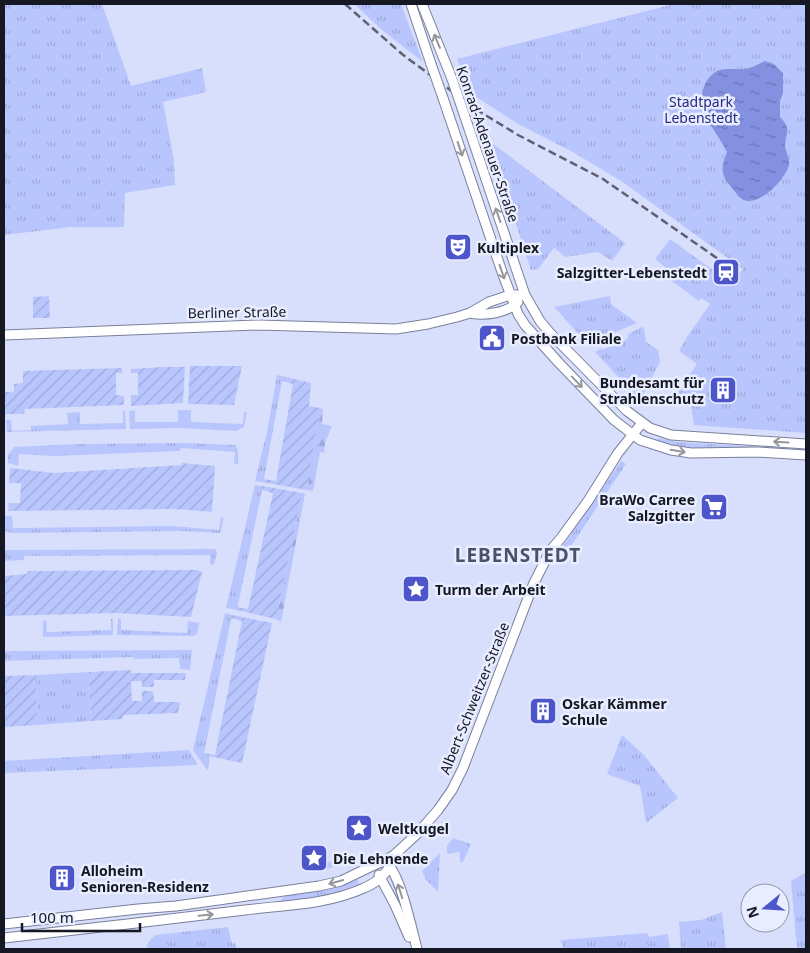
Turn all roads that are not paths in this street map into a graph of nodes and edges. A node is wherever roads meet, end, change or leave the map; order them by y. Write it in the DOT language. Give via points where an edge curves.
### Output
graph roads {
  1 [pos="411,4"];
  2 [pos="422,4"];
  3 [pos="510,295"];
  4 [pos="525,295"];
  5 [pos="514,306"];
  6 [pos="470,313"];
  7 [pos="4,335"];
  8 [pos="642,423"];
  9 [pos="632,435"];
  10 [pos="806,444"];
  11 [pos="806,456"];
  12 [pos="397,854"];
  13 [pos="381,863"];
  14 [pos="390,867"];
  15 [pos="380,878"];
  16 [pos="284,891"];
  17 [pos="268,908"];
  18 [pos="4,924"];
  19 [pos="4,938"];
  20 [pos="416,949"];
  1 -- 3 [label="street, Konrad-Adenauer-Straße, one-way, bridge"];
  4 -- 2 [label="street, Konrad-Adenauer-Straße, one-way, bridge" via="452,80"];
  3 -- 4 [label="street"];
  3 -- 5 [label="street, Konrad-Adenauer-Straße"];
  3 -- 6 [label="street, Berliner Straße"];
  4 -- 5 [label="street"];
  4 -- 8 [label="street, Konrad-Adenauer-Straße" via="550,333"];
  5 -- 6 [label="street, Berliner Straße" via="482,315"];
  5 -- 9 [label="street, Konrad-Adenauer-Straße, one-way" via="525,324 559,363"];
  6 -- 7 [label="street, Berliner Straße" via="396,329 256,325"];
  8 -- 9 [label="street, Albert-Schweitzer-Straße"];
  10 -- 8 [label="street, Konrad-Adenauer-Straße, one-way" via="678,436"];
  9 -- 11 [label="street, Konrad-Adenauer-Straße, one-way" via="652,445 684,452"];
  9 -- 12 [label="street, Albert-Schweitzer-Straße" via="561,538 533,585 456,781 432,818"];
  12 -- 13 [label="street, Albert-Schweitzer-Straße"];
  12 -- 14 [label="street, Albert-Schweitzer-Straße"];
  13 -- 14 [label="street"];
  13 -- 15 [label="street" via="378,870"];
  13 -- 16 [label="street, Albert-Schweitzer-Straße, one-way" via="341,880"];
  14 -- 15 [label="street, Albert-Schweitzer-Straße"];
  20 -- 14 [label="street, one-way" via="401,893"];
  15 -- 17 [label="street, Albert-Schweitzer-Straße" via="365,888 332,898"];
  15 -- 20 [label="street"];
  16 -- 17 [label="street"];
  16 -- 18 [label="street, Albert-Schweitzer-Straße"];
  19 -- 17 [label="street, Albert-Schweitzer-Straße, one-way"];
}
